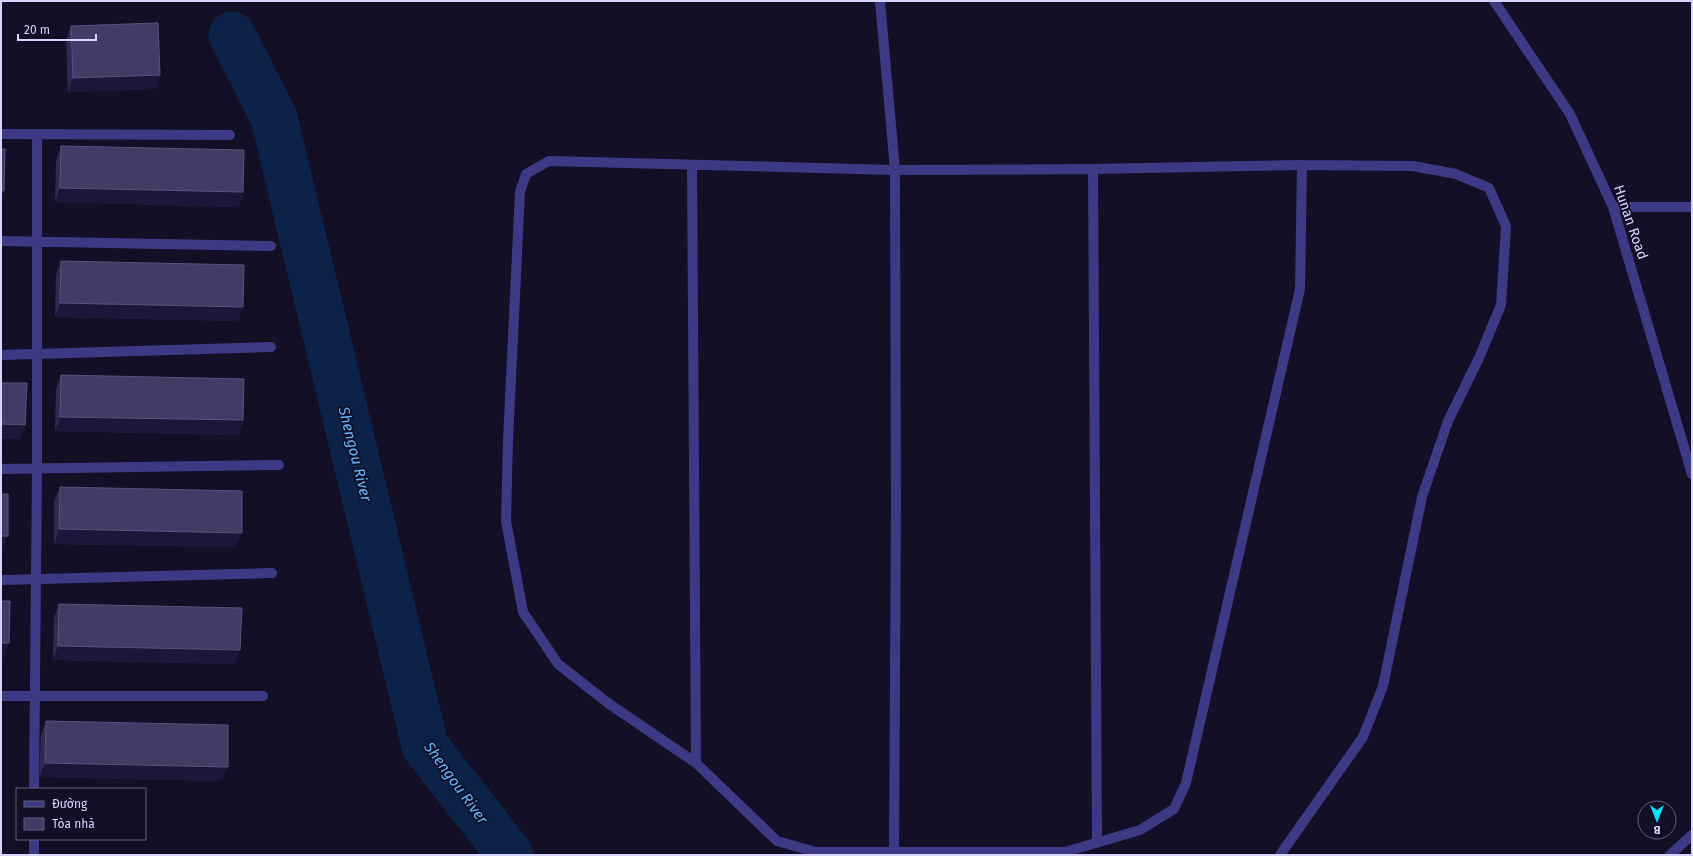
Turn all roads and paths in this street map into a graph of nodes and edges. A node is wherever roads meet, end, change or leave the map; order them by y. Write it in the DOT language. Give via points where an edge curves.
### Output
graph roads {
  1 [pos="880,1"];
  2 [pos="1494,1"];
  3 [pos="1,134"];
  4 [pos="37,134"];
  5 [pos="230,135"];
  6 [pos="692,165"];
  7 [pos="1302,165"];
  8 [pos="1093,169"];
  9 [pos="895,170"];
  10 [pos="1613,207"];
  11 [pos="1692,207"];
  12 [pos="1,241"];
  13 [pos="38,242"];
  14 [pos="271,246"];
  15 [pos="271,347"];
  16 [pos="37,354"];
  17 [pos="1,355"];
  18 [pos="279,465"];
  19 [pos="37,468"];
  20 [pos="1,469"];
  21 [pos="1692,474"];
  22 [pos="272,573"];
  23 [pos="36,578"];
  24 [pos="1,580"];
  25 [pos="1,696"];
  26 [pos="263,696"];
  27 [pos="35,697"];
  28 [pos="696,763"];
  29 [pos="34,788"];
  30 [pos="1692,835"];
  31 [pos="34,840"];
  32 [pos="1097,843"];
  33 [pos="894,852"];
  34 [pos="34,855"];
  35 [pos="1280,855"];
  36 [pos="1670,855"];
  1 -- 9 [label="street"];
  2 -- 10 [label="street, Hunan Road" via="1570,114"];
  3 -- 4 [label="street"];
  4 -- 5 [label="street"];
  4 -- 13 [label="street"];
  6 -- 9 [label="street"];
  6 -- 28 [label="street"];
  6 -- 28 [label="street" via="549,161 526,174 520,192 506,521 523,612 558,664 608,703"];
  7 -- 8 [label="street"];
  7 -- 32 [label="street" via="1300,289 1186,783 1174,809 1140,830"];
  7 -- 35 [label="street" via="1413,166 1456,174 1489,188 1506,226 1500,305 1479,358 1448,421 1422,497 1383,686 1363,737"];
  8 -- 9 [label="street"];
  8 -- 32 [label="street"];
  9 -- 33 [label="street"];
  10 -- 11 [label="street"];
  10 -- 21 [label="street, Hunan Road"];
  12 -- 13 [label="street"];
  13 -- 14 [label="street"];
  13 -- 16 [label="street"];
  15 -- 16 [label="street"];
  16 -- 17 [label="street"];
  16 -- 19 [label="street"];
  18 -- 19 [label="street"];
  19 -- 20 [label="street"];
  19 -- 23 [label="street"];
  22 -- 23 [label="street"];
  23 -- 24 [label="street"];
  23 -- 27 [label="street"];
  25 -- 27 [label="street"];
  26 -- 27 [label="street"];
  27 -- 29 [label="street"];
  28 -- 33 [label="street" via="777,841 816,852"];
  30 -- 36 [label="street"];
  31 -- 34 [label="street"];
  32 -- 33 [label="street" via="1065,852"];
}
